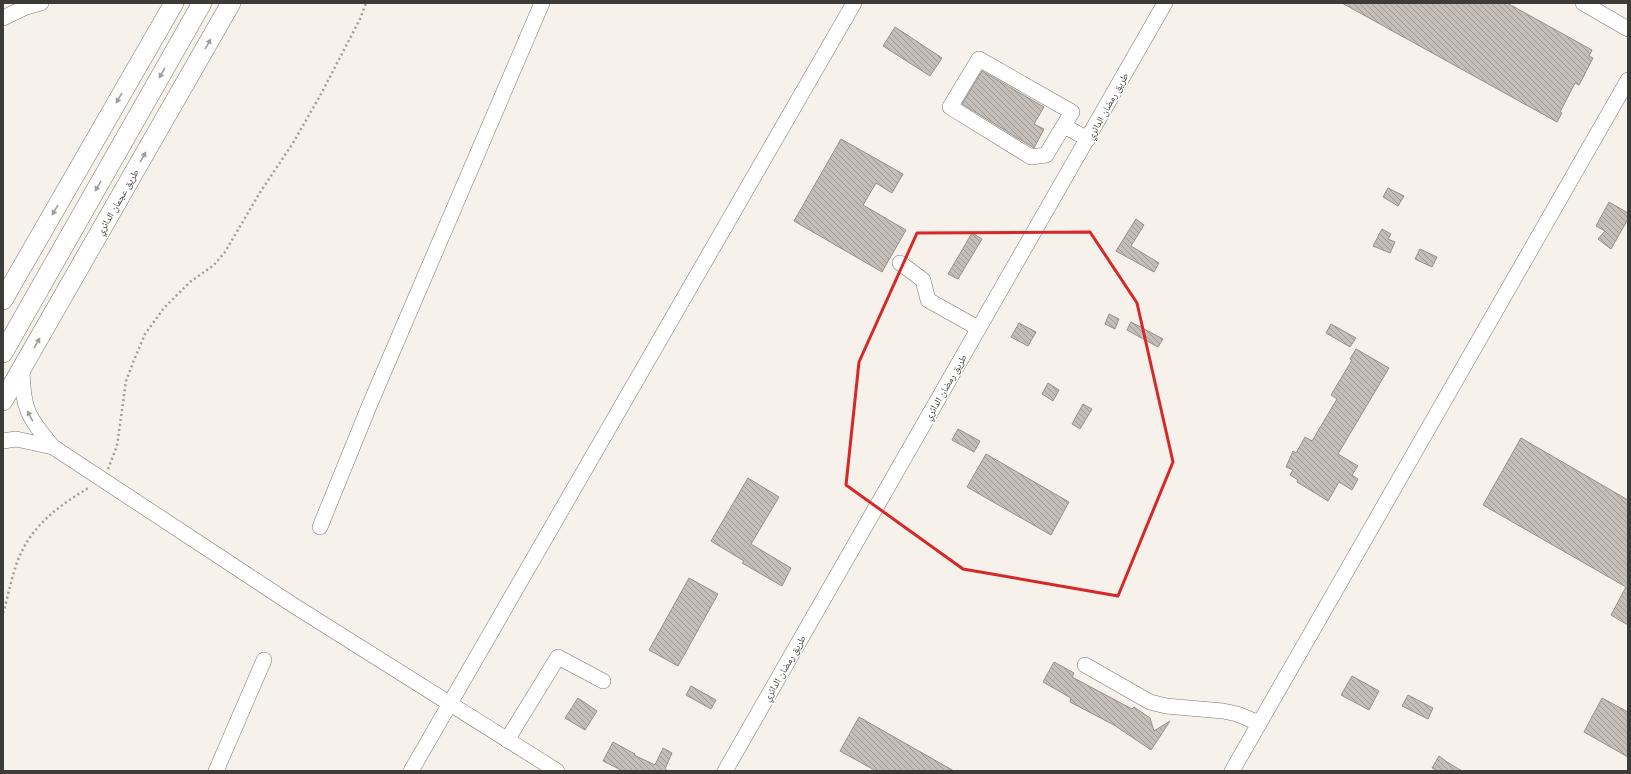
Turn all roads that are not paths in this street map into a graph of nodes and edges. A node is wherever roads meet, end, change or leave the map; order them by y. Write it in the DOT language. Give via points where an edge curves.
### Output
graph roads {
  1 [pos="41,3"];
  2 [pos="174,3"];
  3 [pos="202,3"];
  4 [pos="231,3"];
  5 [pos="542,3"];
  6 [pos="854,3"];
  7 [pos="1165,3"];
  8 [pos="1582,3"];
  9 [pos="3,18"];
  10 [pos="1628,29"];
  11 [pos="1628,80"];
  12 [pos="1064,126"];
  13 [pos="1088,139"];
  14 [pos="900,263"];
  15 [pos="3,300"];
  16 [pos="978,328"];
  17 [pos="3,353"];
  18 [pos="22,369"];
  19 [pos="3,401"];
  20 [pos="3,441"];
  21 [pos="53,446"];
  22 [pos="320,527"];
  23 [pos="264,660"];
  24 [pos="1085,665"];
  25 [pos="603,682"];
  26 [pos="450,704"];
  27 [pos="1260,723"];
  28 [pos="507,740"];
  29 [pos="216,771"];
  30 [pos="411,771"];
  31 [pos="558,771"];
  32 [pos="725,771"];
  33 [pos="1232,771"];
  1 -- 9 [label="street"];
  2 -- 15 [label="main road, one-way"];
  3 -- 17 [label="main road, one-way"];
  18 -- 4 [label="main road, طريق عجمان الدائري, one-way"];
  5 -- 22 [label="street"];
  6 -- 26 [label="street"];
  7 -- 13 [label="street, طريق رمضان الدائري"];
  8 -- 10 [label="street"];
  11 -- 27 [label="street"];
  12 -- 12 [label="street" via="1072,112 979,59 950,107 1031,157 1046,155"];
  12 -- 13 [label="street"];
  13 -- 16 [label="street, طريق رمضان الدائري"];
  14 -- 16 [label="street" via="922,280 928,300"];
  16 -- 32 [label="street, طريق رمضان الدائري"];
  18 -- 19 [label="main road, طريق عجمان الدائري"];
  21 -- 18 [label="street, one-way" via="27,411 23,395"];
  20 -- 21 [label="street" via="16,439"];
  21 -- 26 [label="street" via="293,605"];
  23 -- 29 [label="street"];
  24 -- 27 [label="street" via="1150,702 1166,706 1223,711"];
  25 -- 28 [label="street" via="558,657"];
  26 -- 28 [label="street"];
  26 -- 30 [label="street"];
  27 -- 33 [label="street"];
  28 -- 31 [label="street"];
}
